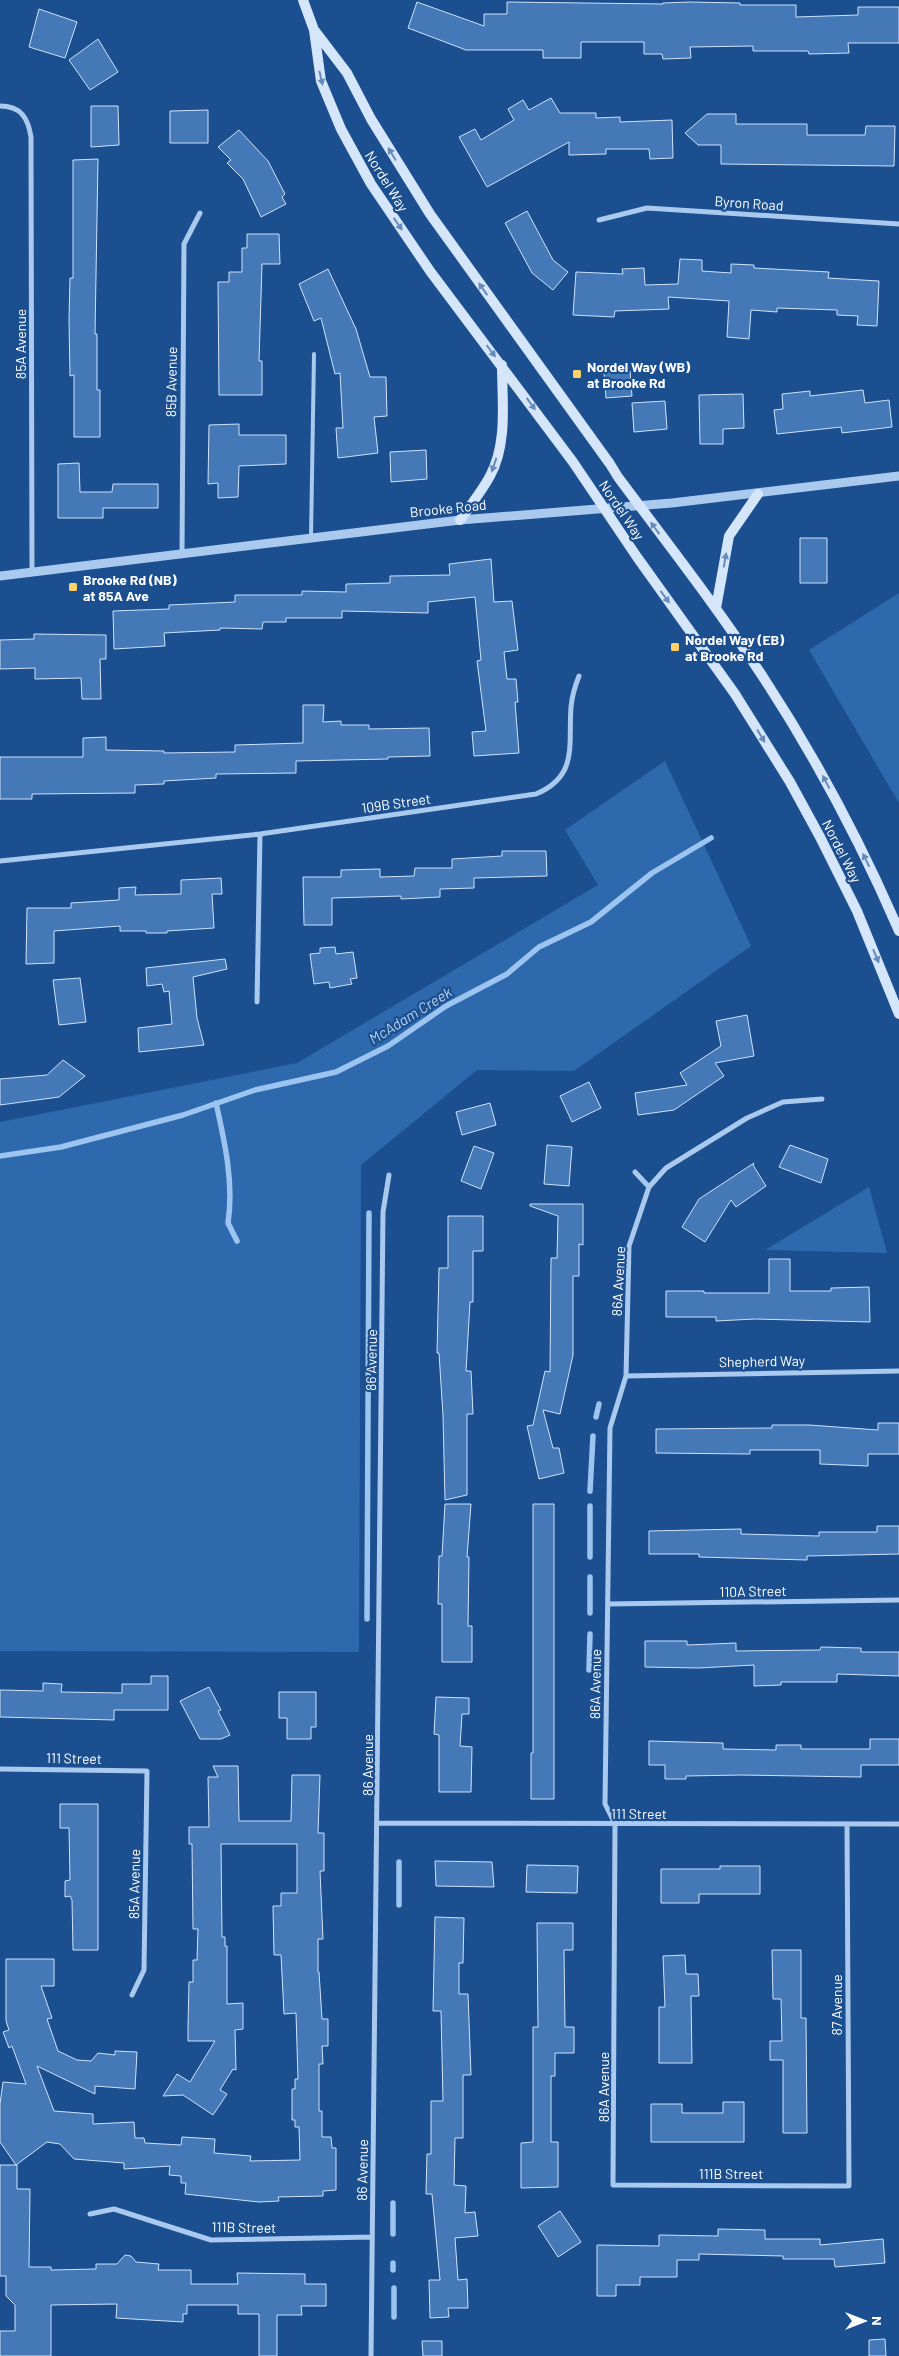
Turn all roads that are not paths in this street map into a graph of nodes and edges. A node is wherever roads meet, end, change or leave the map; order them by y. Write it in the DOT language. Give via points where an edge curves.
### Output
graph roads {
  1 [pos="303,0"];
  2 [pos="314,30"];
  3 [pos="0,106"];
  4 [pos="200,213"];
  5 [pos="599,220"];
  6 [pos="899,224"];
  7 [pos="314,354"];
  8 [pos="502,365"];
  9 [pos="899,476"];
  10 [pos="758,494"];
  11 [pos="639,506"];
  12 [pos="603,508"];
  13 [pos="460,520"];
  14 [pos="311,538"];
  15 [pos="182,555"];
  16 [pos="32,573"];
  17 [pos="0,576"];
  18 [pos="716,608"];
  19 [pos="578,676"];
  20 [pos="260,834"];
  21 [pos="0,861"];
  22 [pos="899,931"];
  23 [pos="257,1002"];
  24 [pos="899,1014"];
  25 [pos="822,1099"];
  26 [pos="635,1172"];
  27 [pos="389,1175"];
  28 [pos="649,1187"];
  29 [pos="899,1371"];
  30 [pos="626,1376"];
  31 [pos="899,1600"];
  32 [pos="608,1604"];
  33 [pos="0,1769"];
  34 [pos="147,1771"];
  35 [pos="378,1823"];
  36 [pos="615,1824"];
  37 [pos="847,1824"];
  38 [pos="899,1824"];
  39 [pos="132,1995"];
  40 [pos="613,2185"];
  41 [pos="848,2186"];
  42 [pos="90,2214"];
  43 [pos="372,2237"];
  44 [pos="371,2356"];
  1 -- 2 [label="main road, Nordel Way"];
  2 -- 8 [label="main road, Nordel Way, one-way" via="321,81 341,129 371,184 430,270"];
  11 -- 2 [label="main road, Nordel Way, one-way" via="430,214 371,119 347,72"];
  3 -- 16 [label="street, 85A Avenue" via="17,109 25,115 30,126"];
  4 -- 15 [label="street, 85B Avenue" via="184,244"];
  5 -- 6 [label="street, Byron Road" via="646,208"];
  7 -- 14 [label="lane"];
  8 -- 12 [label="main road, Nordel Way, one-way"];
  8 -- 13 [label="main road, one-way" via="502,427 496,462 491,476"];
  9 -- 10 [label="street, Brooke Road"];
  10 -- 11 [label="street, Brooke Road"];
  18 -- 10 [label="main road, one-way" via="729,536"];
  11 -- 12 [label="street, Brooke Road"];
  18 -- 11 [label="main road, Nordel Way, one-way"];
  12 -- 13 [label="street, Brooke Road"];
  12 -- 24 [label="main road, Nordel Way, one-way" via="731,688 790,782 857,911"];
  13 -- 14 [label="street, Brooke Road"];
  14 -- 15 [label="street, Brooke Road"];
  15 -- 16 [label="street, Brooke Road"];
  16 -- 17 [label="street, Brooke Road"];
  22 -- 18 [label="main road, Nordel Way, one-way" via="819,768"];
  19 -- 20 [label="street, 109B Street" via="572,693 571,748 560,777 550,788 536,794"];
  20 -- 21 [label="street, 109B Street"];
  20 -- 23 [label="street"];
  25 -- 28 [label="street, 86A Avenue" via="783,1102 747,1118 666,1168"];
  26 -- 28 [label="street"];
  27 -- 35 [label="street, 86 Avenue" via="383,1212"];
  28 -- 30 [label="street, 86A Avenue" via="629,1246"];
  29 -- 30 [label="street, Shepherd Way"];
  30 -- 32 [label="street, 86A Avenue" via="610,1428"];
  31 -- 32 [label="street, 110A Street"];
  32 -- 36 [label="street, 86A Avenue" via="605,1804"];
  33 -- 34 [label="street, 111 Street"];
  34 -- 39 [label="street, 85A Avenue" via="144,1970"];
  35 -- 36 [label="street, 111 Street"];
  35 -- 43 [label="street, 86 Avenue"];
  36 -- 37 [label="street, 111 Street"];
  36 -- 40 [label="street, 86A Avenue"];
  37 -- 38 [label="street, 111 Street"];
  37 -- 41 [label="street, 87 Avenue"];
  40 -- 41 [label="street, 111B Street"];
  42 -- 43 [label="street, 111B Street" via="114,2209 210,2240"];
  43 -- 44 [label="street, 86 Avenue"];
}
